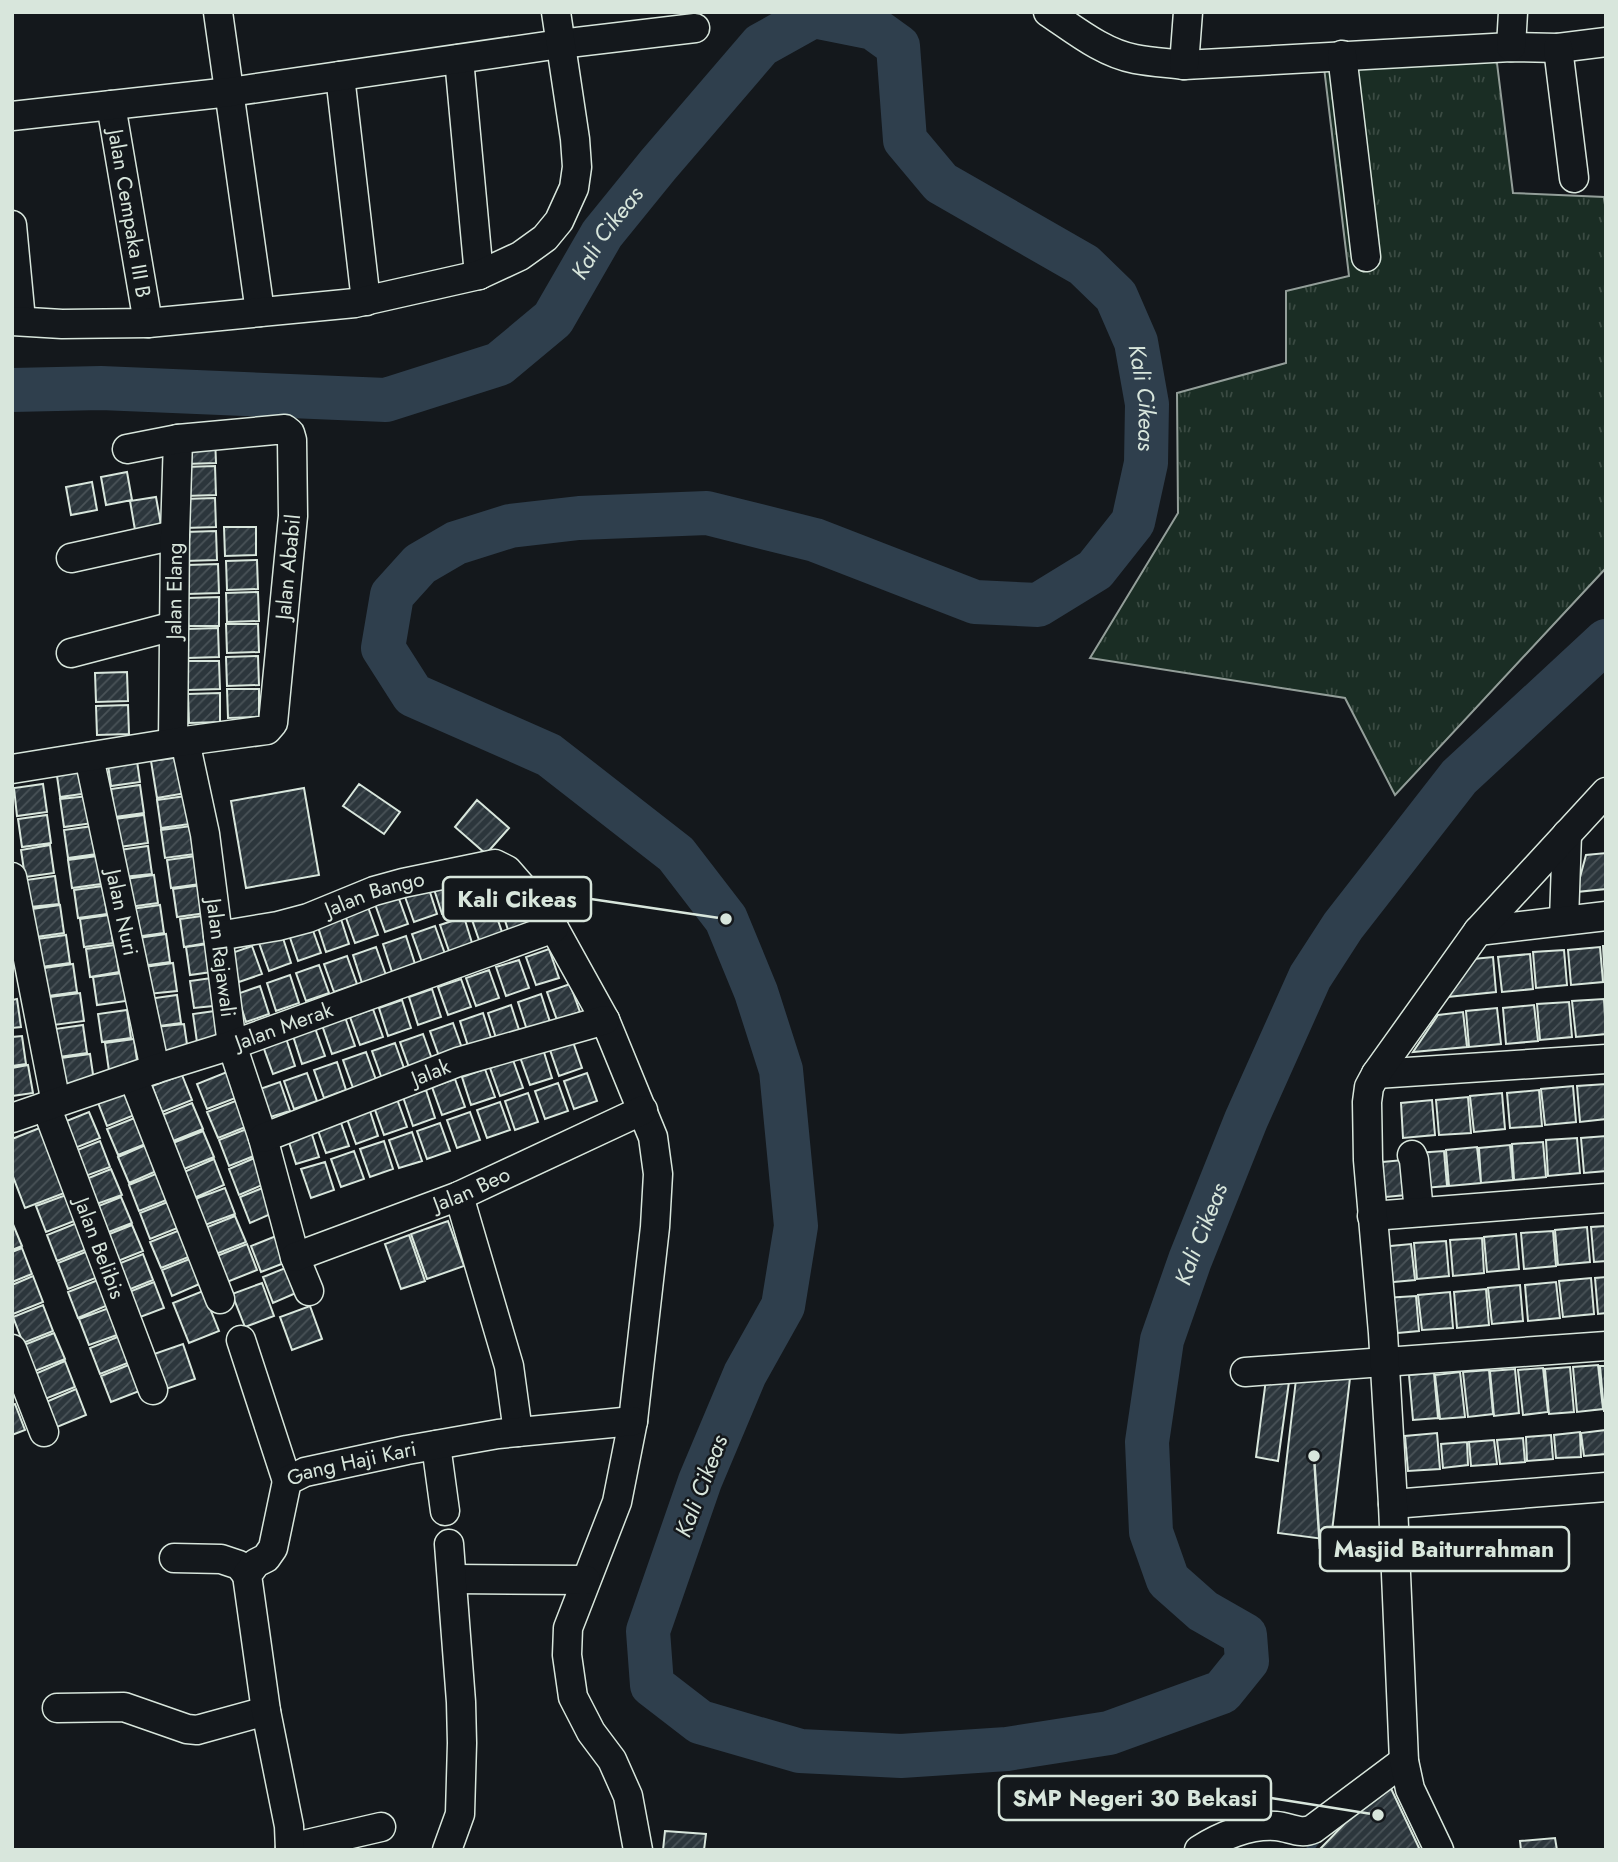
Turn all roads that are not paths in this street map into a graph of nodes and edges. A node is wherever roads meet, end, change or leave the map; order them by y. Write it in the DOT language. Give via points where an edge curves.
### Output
graph roads {
  1 [pos="218,12"];
  2 [pos="556,12"];
  3 [pos="1048,12"];
  4 [pos="1188,12"];
  5 [pos="1513,12"];
  6 [pos="695,28"];
  7 [pos="1606,42"];
  8 [pos="560,44"];
  9 [pos="1511,47"];
  10 [pos="1558,48"];
  11 [pos="1342,55"];
  12 [pos="459,59"];
  13 [pos="1184,65"];
  14 [pos="340,76"];
  15 [pos="230,92"];
  16 [pos="111,105"];
  17 [pos="12,116"];
  18 [pos="1574,178"];
  19 [pos="12,225"];
  20 [pos="1366,257"];
  21 [pos="479,275"];
  22 [pos="366,301"];
  23 [pos="260,312"];
  24 [pos="17,320"];
  25 [pos="148,323"];
  26 [pos="178,439"];
  27 [pos="127,449"];
  28 [pos="175,536"];
  29 [pos="71,558"];
  30 [pos="174,626"];
  31 [pos="71,653"];
  32 [pos="179,742"];
  33 [pos="89,757"];
  34 [pos="12,769"];
  35 [pos="1606,792"];
  36 [pos="1567,834"];
  37 [pos="12,877"];
  38 [pos="1606,916"];
  39 [pos="1564,920"];
  40 [pos="554,928"];
  41 [pos="1478,931"];
  42 [pos="218,936"];
  43 [pos="605,1020"];
  44 [pos="232,1045"];
  45 [pos="1606,1059"];
  46 [pos="144,1073"];
  47 [pos="1376,1074"];
  48 [pos="51,1105"];
  49 [pos="643,1110"];
  50 [pos="12,1118"];
  51 [pos="263,1138"];
  52 [pos="1412,1155"];
  53 [pos="459,1196"];
  54 [pos="1606,1198"];
  55 [pos="1419,1212"];
  56 [pos="1372,1216"];
  57 [pos="295,1257"];
  58 [pos="309,1291"];
  59 [pos="220,1299"];
  60 [pos="241,1340"];
  61 [pos="1606,1346"];
  62 [pos="12,1349"];
  63 [pos="1385,1362"];
  64 [pos="1245,1371"];
  65 [pos="153,1390"];
  66 [pos="633,1421"];
  67 [pos="44,1432"];
  68 [pos="518,1432"];
  69 [pos="436,1445"];
  70 [pos="287,1480"];
  71 [pos="1606,1487"];
  72 [pos="1393,1504"];
  73 [pos="445,1511"];
  74 [pos="449,1544"];
  75 [pos="174,1558"];
  76 [pos="247,1575"];
  77 [pos="453,1579"];
  78 [pos="586,1580"];
  79 [pos="57,1708"];
  80 [pos="266,1711"];
  81 [pos="1404,1761"];
  82 [pos="380,1827"];
  83 [pos="290,1849"];
  84 [pos="447,1850"];
  85 [pos="638,1850"];
  86 [pos="1199,1850"];
  87 [pos="1439,1850"];
  1 -- 15 [label="street"];
  2 -- 8 [label="street"];
  3 -- 13 [label="street" via="1114,52"];
  4 -- 13 [label="street"];
  5 -- 9 [label="street"];
  6 -- 8 [label="street"];
  7 -- 10 [label="street"];
  8 -- 12 [label="street"];
  8 -- 21 [label="street" via="575,139 574,188 559,221 545,238"];
  9 -- 10 [label="street"];
  9 -- 11 [label="street"];
  10 -- 18 [label="street"];
  11 -- 13 [label="street"];
  11 -- 20 [label="street"];
  12 -- 14 [label="street"];
  12 -- 21 [label="street"];
  14 -- 15 [label="street"];
  14 -- 22 [label="street"];
  15 -- 16 [label="street"];
  15 -- 23 [label="street"];
  16 -- 17 [label="street"];
  16 -- 25 [label="street, Jalan Cempaka III B"];
  19 -- 24 [label="street"];
  21 -- 22 [label="street"];
  22 -- 23 [label="street"];
  23 -- 25 [label="street"];
  24 -- 25 [label="street"];
  26 -- 27 [label="street"];
  26 -- 28 [label="street, Jalan Elang"];
  26 -- 32 [label="street, Jalan Ababil" via="285,429 292,440 293,516 273,723 267,730"];
  28 -- 29 [label="street"];
  28 -- 30 [label="street, Jalan Elang"];
  30 -- 31 [label="street"];
  30 -- 32 [label="street, Jalan Elang"];
  32 -- 33 [label="street"];
  32 -- 42 [label="street, Jalan Rajawali" via="205,834"];
  33 -- 34 [label="street"];
  33 -- 46 [label="street, Jalan Nuri"];
  35 -- 36 [label="street"];
  36 -- 39 [label="street"];
  36 -- 41 [label="street"];
  37 -- 48 [label="street, Jalan Belibis"];
  38 -- 39 [label="street"];
  39 -- 41 [label="street"];
  40 -- 42 [label="street, Jalan Bango" via="507,870 495,864 374,891 278,926"];
  40 -- 43 [label="street, Jalan Bango"];
  40 -- 44 [label="street, Jalan Merak"];
  41 -- 47 [label="street"];
  42 -- 44 [label="street, Jalan Rajawali"];
  43 -- 49 [label="street, Jalan Bango"];
  43 -- 51 [label="street, Jalak" via="458,1062"];
  44 -- 46 [label="street, Jalan Merak"];
  44 -- 51 [label="street, Jalan Rajawali"];
  45 -- 47 [label="street"];
  46 -- 48 [label="street, Jalan Merak"];
  46 -- 59 [label="street, Jalan Nuri"];
  47 -- 56 [label="street" via="1367,1102"];
  48 -- 50 [label="street, Jalan Merak"];
  48 -- 65 [label="street, Jalan Belibis"];
  49 -- 53 [label="street, Jalan Beo"];
  49 -- 66 [label="street, Jalan Bango" via="653,1137 658,1174"];
  51 -- 57 [label="street, Jalan Rajawali"];
  52 -- 55 [label="street"];
  53 -- 57 [label="street, Jalan Beo"];
  53 -- 68 [label="street" via="509,1366"];
  54 -- 55 [label="street"];
  55 -- 56 [label="street"];
  56 -- 63 [label="street"];
  57 -- 58 [label="street, Jalan Rajawali"];
  60 -- 70 [label="street"];
  61 -- 63 [label="street"];
  62 -- 67 [label="street"];
  63 -- 64 [label="street"];
  63 -- 72 [label="street"];
  66 -- 68 [label="street, Gang Haji Kari"];
  66 -- 78 [label="street, Jalan Bango" via="617,1502"];
  68 -- 69 [label="street, Gang Haji Kari"];
  69 -- 70 [label="street, Gang Haji Kari" via="305,1472"];
  69 -- 73 [label="street"];
  70 -- 76 [label="street, Gang Haji Kari" via="273,1548"];
  71 -- 72 [label="street"];
  72 -- 81 [label="street"];
  74 -- 77 [label="street"];
  75 -- 76 [label="street" via="221,1559 239,1565"];
  76 -- 80 [label="street"];
  77 -- 78 [label="street"];
  77 -- 84 [label="street" via="462,1765 460,1814"];
  78 -- 85 [label="street, Jalan Bango" via="568,1628 573,1696 628,1796"];
  79 -- 80 [label="street" via="124,1707 197,1730"];
  80 -- 83 [label="street"];
  81 -- 86 [label="street" via="1313,1829 1301,1833 1286,1827 1256,1826"];
  81 -- 87 [label="street" via="1410,1789"];
  82 -- 83 [label="street"];
}
